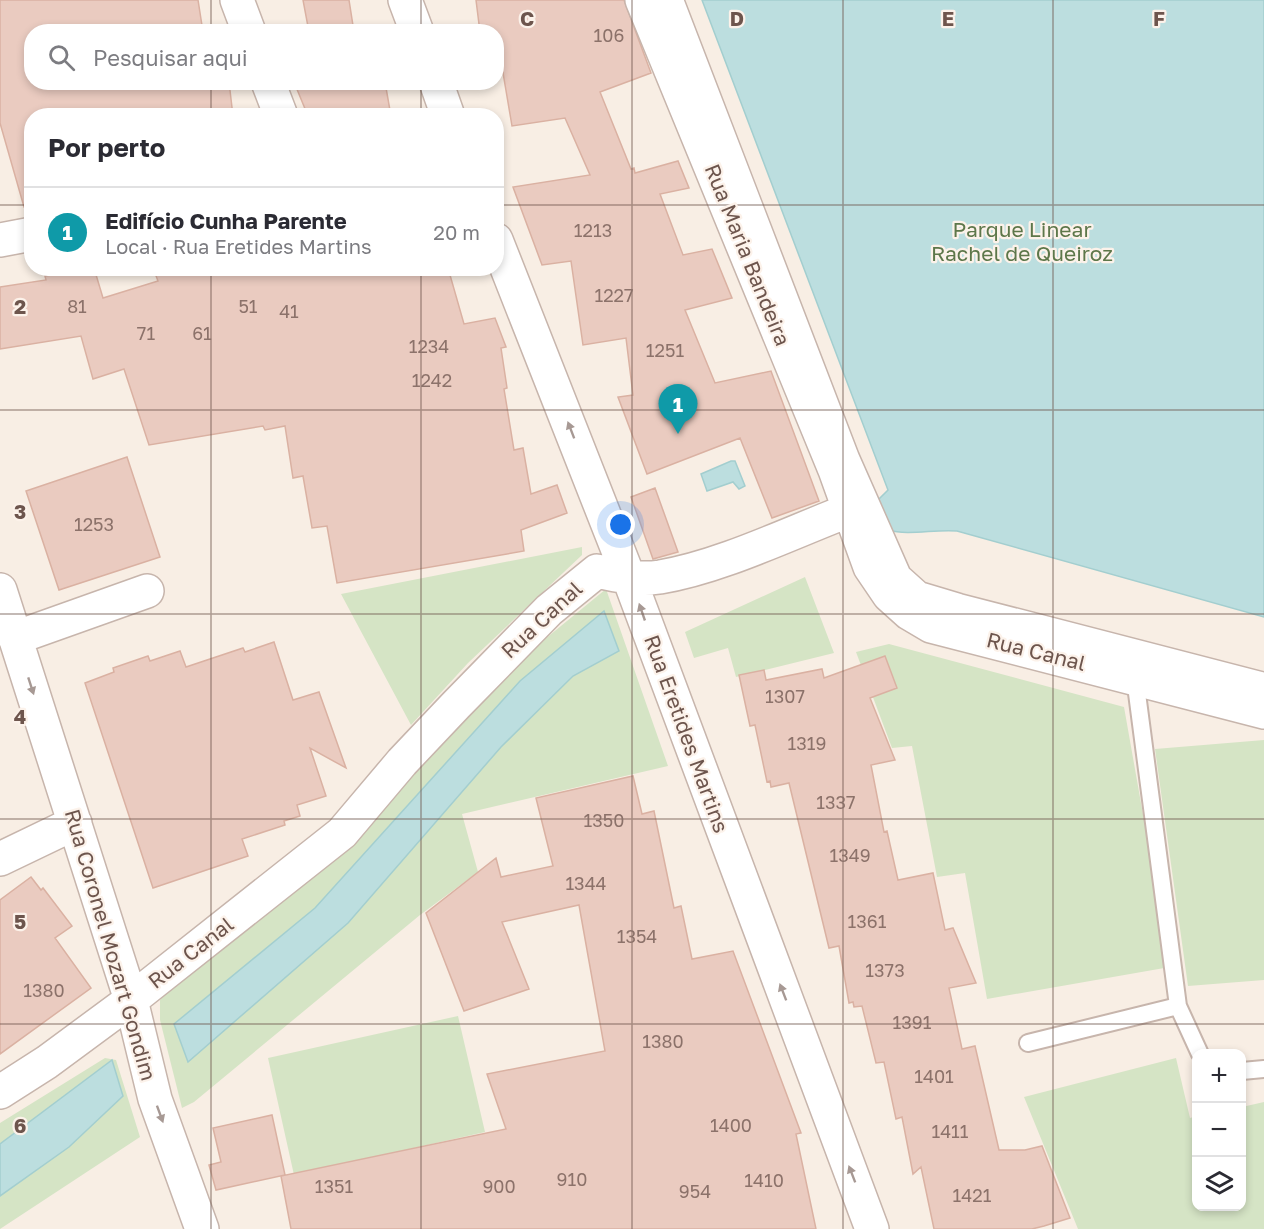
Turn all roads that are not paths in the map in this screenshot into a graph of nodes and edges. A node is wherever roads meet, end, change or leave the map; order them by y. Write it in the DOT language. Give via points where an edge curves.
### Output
graph roads {
  1 [pos="237,0"];
  2 [pos="405,0"];
  3 [pos="642,0"];
  4 [pos="670,0"];
  5 [pos="246,24"];
  6 [pos="414,24"];
  7 [pos="271,90"];
  8 [pos="439,90"];
  9 [pos="277,108"];
  10 [pos="445,108"];
  11 [pos="24,236"];
  12 [pos="0,240"];
  13 [pos="504,260"];
  14 [pos="850,510"];
  15 [pos="630,578"];
  16 [pos="0,590"];
  17 [pos="147,591"];
  18 [pos="15,638"];
  19 [pos="1135,678"];
  20 [pos="1264,685"];
  21 [pos="1264,712"];
  22 [pos="75,822"];
  23 [pos="0,859"];
  24 [pos="131,1000"];
  25 [pos="1178,1006"];
  26 [pos="1028,1043"];
  27 [pos="1198,1049"];
  28 [pos="1264,1069"];
  29 [pos="1246,1071"];
  30 [pos="0,1092"];
  31 [pos="202,1229"];
  32 [pos="872,1229"];
  1 -- 5 [label="street"];
  2 -- 6 [label="street"];
  3 -- 14 [label="street, Rua Maria Bandeira"];
  4 -- 20 [label="street" via="847,458 899,576 919,594 959,606"];
  7 -- 9 [label="street"];
  8 -- 10 [label="street"];
  11 -- 12 [label="street"];
  15 -- 13 [label="street, Rua Eretides Martins, one-way"];
  14 -- 15 [label="street, Rua Canal" via="690,570"];
  14 -- 19 [label="street, Rua Canal" via="870,567 889,595 931,626"];
  15 -- 24 [label="street, Rua Canal" via="597,571 576,585 402,762 342,833"];
  32 -- 15 [label="street, Rua Eretides Martins, one-way"];
  16 -- 18 [label="street, Rua Coronel Mozart Gondim"];
  17 -- 18 [label="street"];
  18 -- 22 [label="street, Rua Coronel Mozart Gondim, one-way"];
  19 -- 21 [label="street, Rua Canal"];
  19 -- 25 [label="lane"];
  22 -- 23 [label="street"];
  22 -- 24 [label="street, Rua Coronel Mozart Gondim"];
  24 -- 30 [label="street, Rua Canal"];
  24 -- 31 [label="street, Rua Coronel Mozart Gondim, one-way" via="155,1099"];
  25 -- 26 [label="lane"];
  25 -- 27 [label="lane"];
  28 -- 29 [label="lane"];
}
